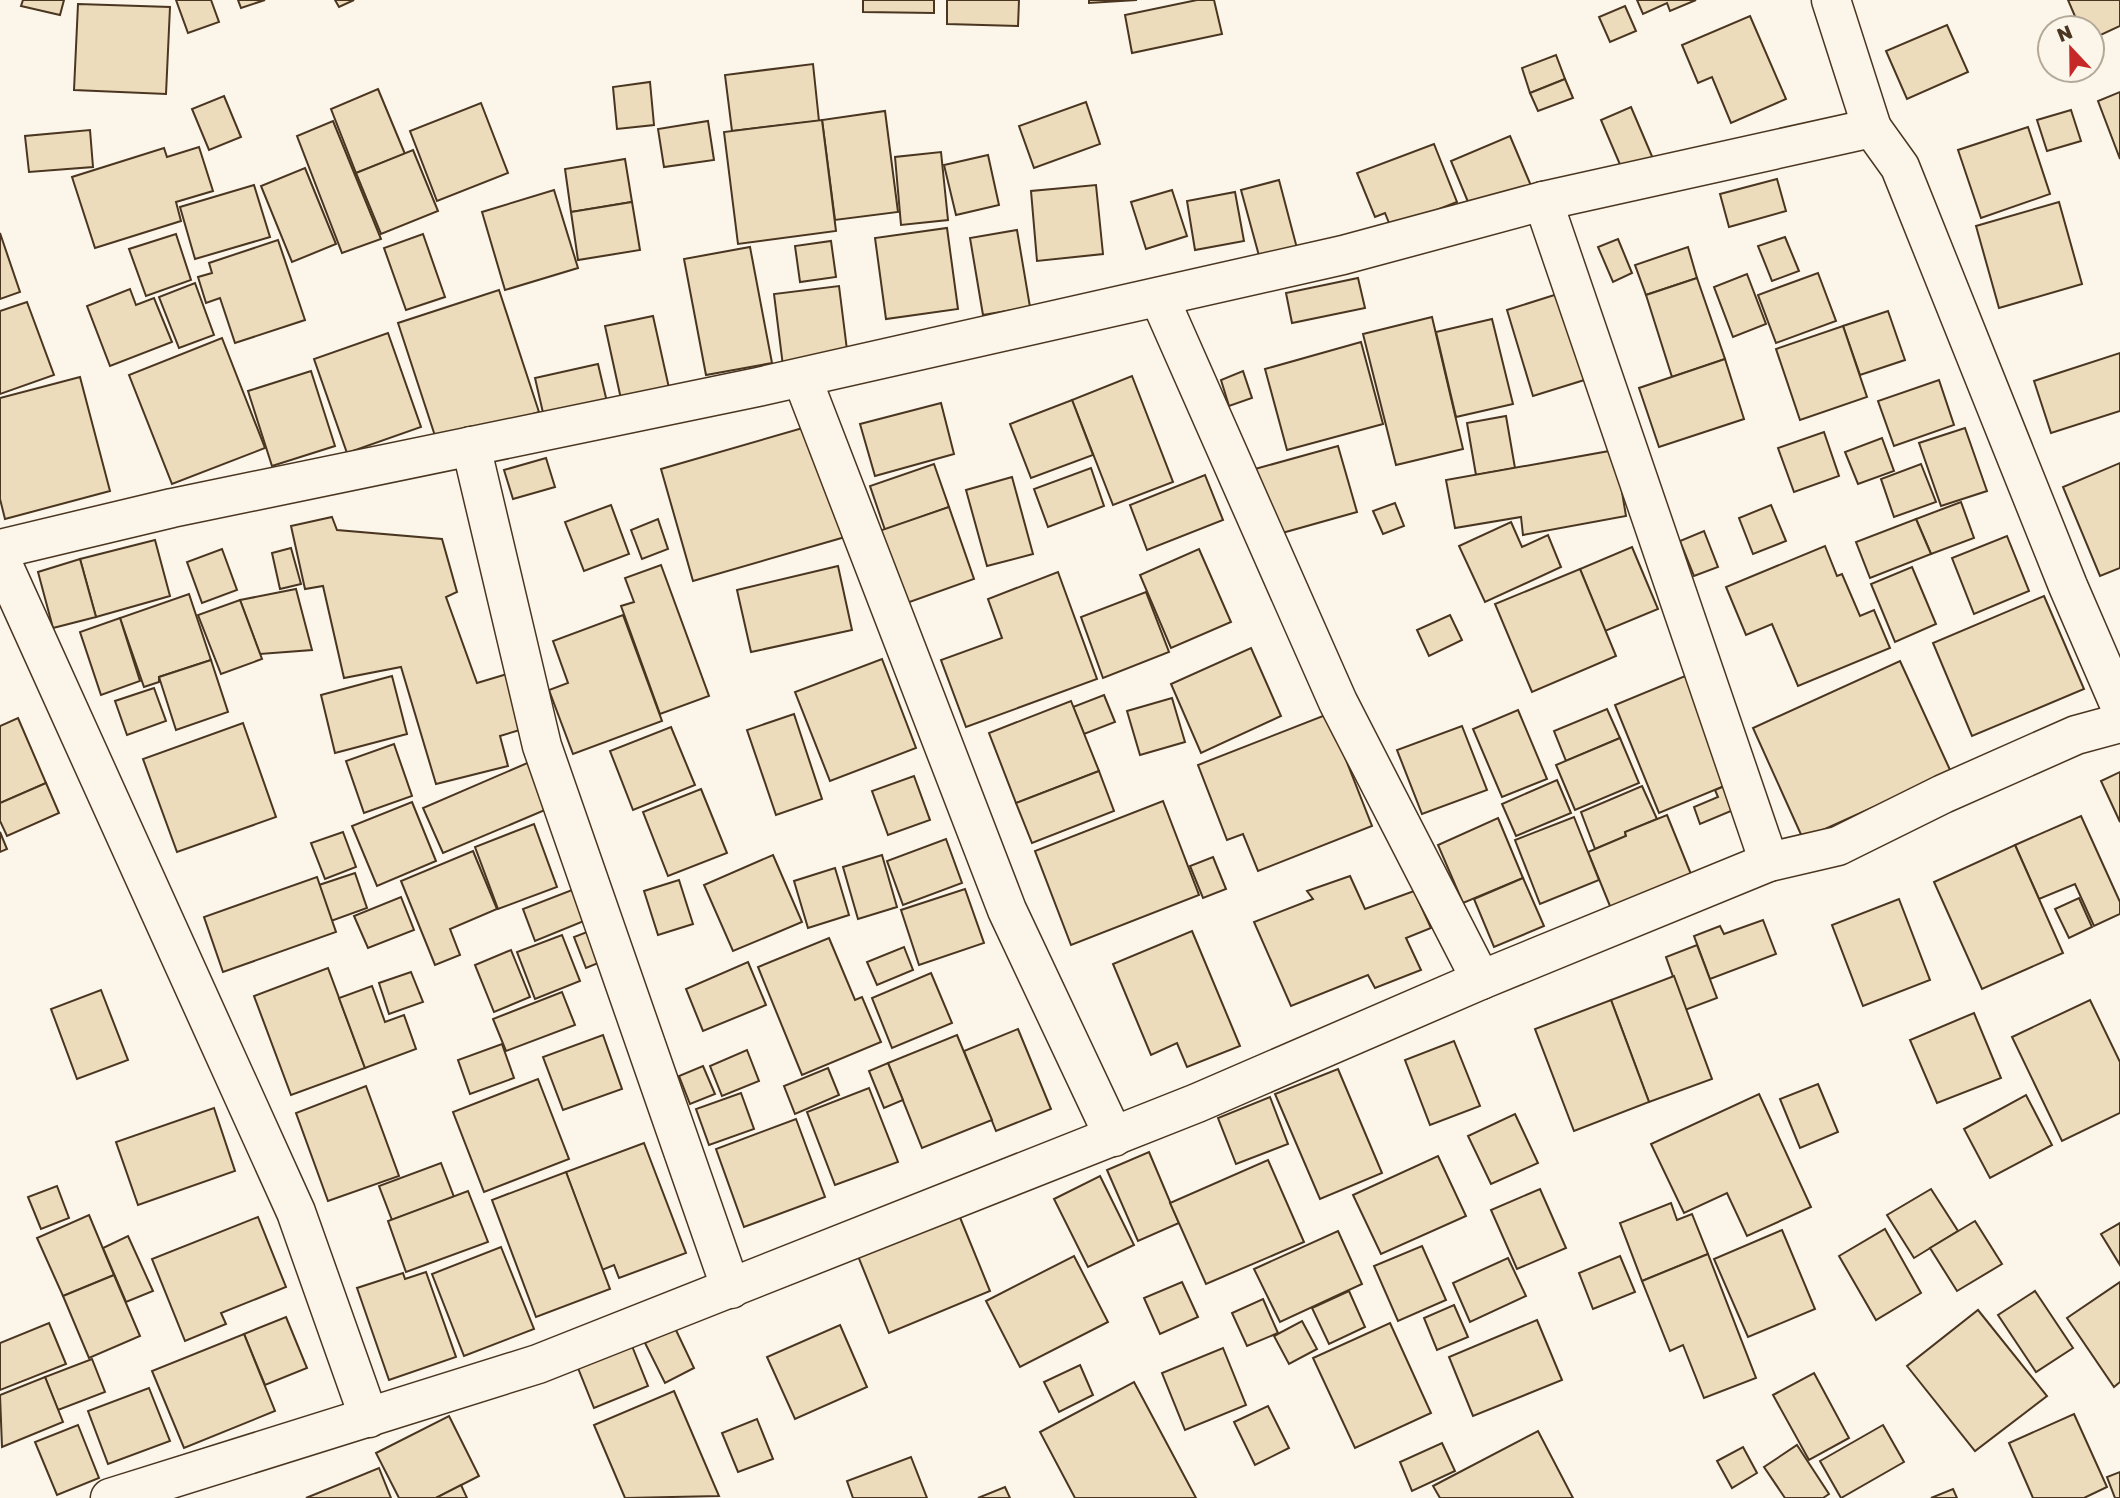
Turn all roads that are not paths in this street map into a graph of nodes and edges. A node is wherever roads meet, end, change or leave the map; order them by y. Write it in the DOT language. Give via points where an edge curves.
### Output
graph roads {
  1 [pos="1831,0"];
  2 [pos="1872,128"];
  3 [pos="1544,201"];
  4 [pos="1158,297"];
  5 [pos="802,377"];
  6 [pos="471,446"];
  7 [pos="0,548"];
  8 [pos="0,558"];
  9 [pos="2120,706"];
  10 [pos="2120,723"];
  11 [pos="1769,862"];
  12 [pos="1481,980"];
  13 [pos="1114,1137"];
  14 [pos="731,1289"];
  15 [pos="369,1418"];
  16 [pos="110,1498"];
  1 -- 2 [label="street"];
  2 -- 3 [label="street"];
  2 -- 9 [label="street" via="1900,167"];
  3 -- 4 [label="street" via="1343,255"];
  3 -- 11 [label="street"];
  4 -- 5 [label="street"];
  4 -- 12 [label="street" via="1338,702"];
  5 -- 6 [label="street"];
  5 -- 13 [label="street" via="1007,910"];
  6 -- 7 [label="street"];
  6 -- 14 [label="street" via="542,746"];
  8 -- 15 [label="street" via="296,1212"];
  10 -- 11 [label="street" via="2076,735 1838,846"];
  11 -- 12 [label="street"];
  12 -- 13 [label="street"];
  13 -- 14 [label="street"];
  14 -- 15 [label="street" via="538,1364"];
  15 -- 16 [label="street"];
}
